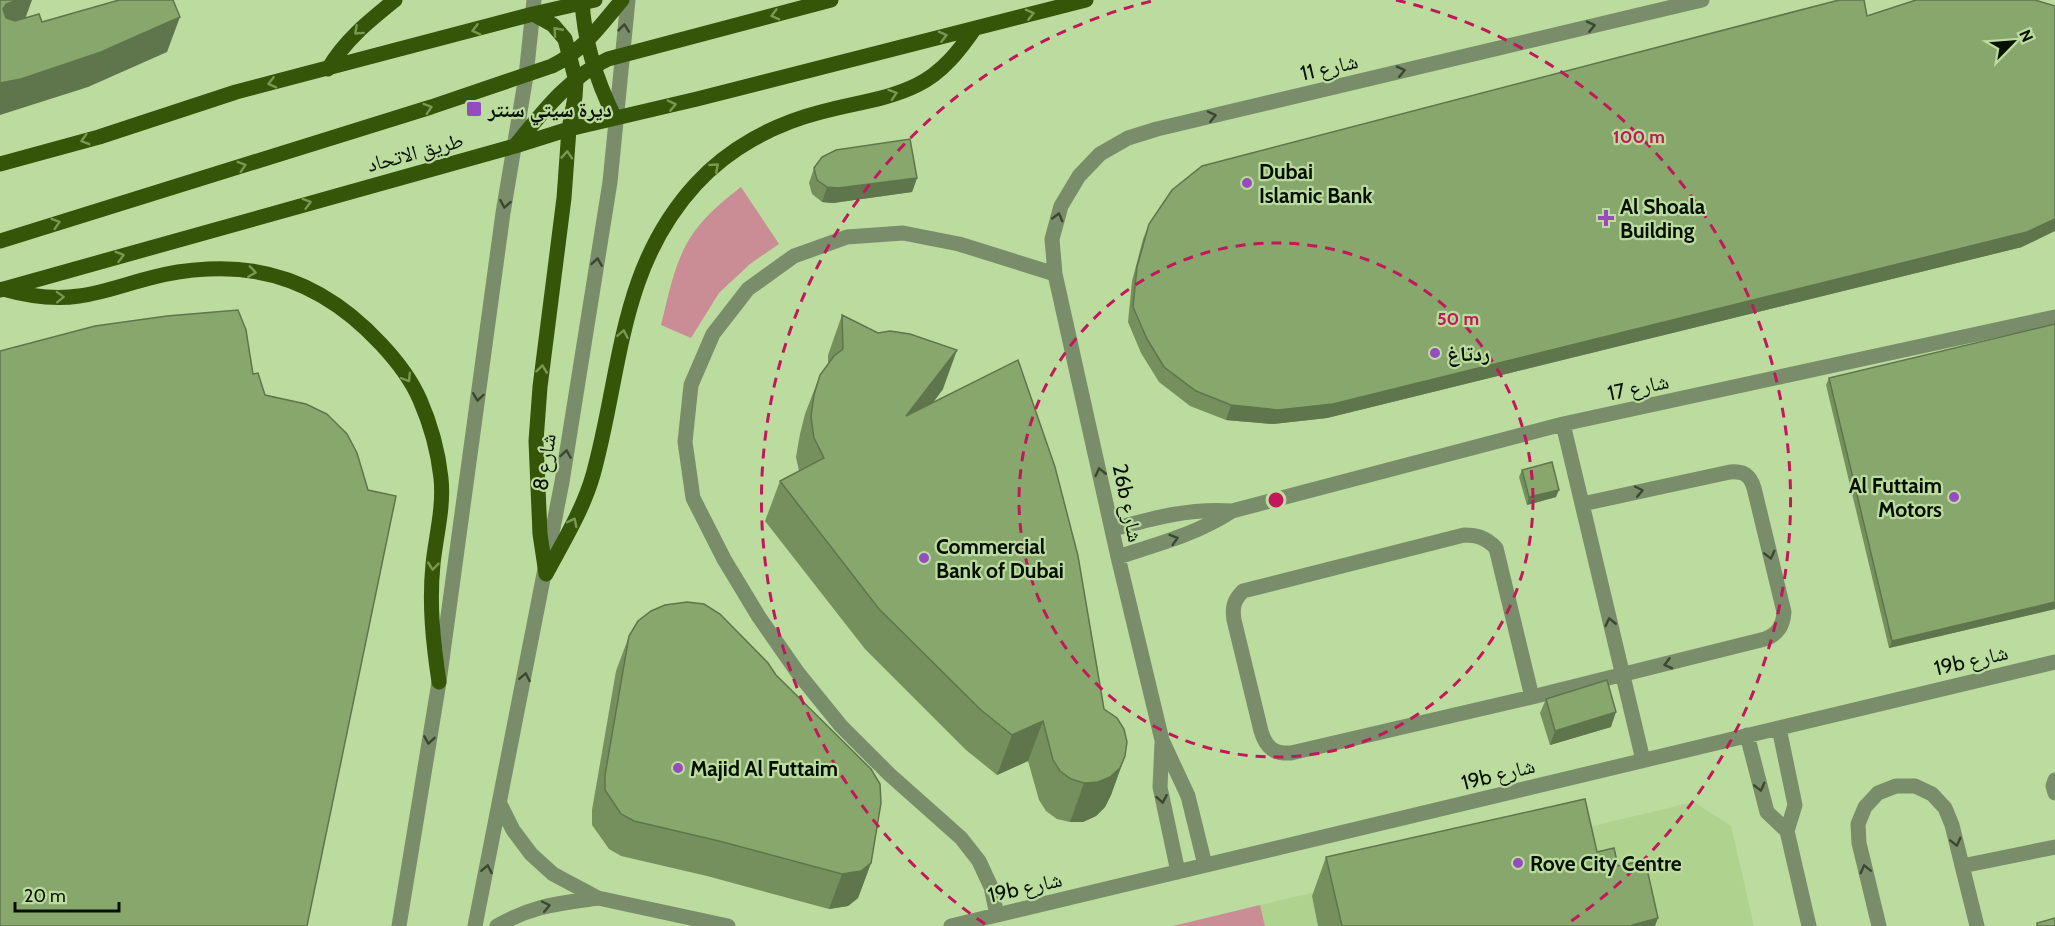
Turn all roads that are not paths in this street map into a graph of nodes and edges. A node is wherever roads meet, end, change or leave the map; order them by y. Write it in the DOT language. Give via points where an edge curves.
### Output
graph roads {
  1 [pos="395,0"];
  2 [pos="622,0"];
  3 [pos="628,0"];
  4 [pos="831,0"];
  5 [pos="1086,0"];
  6 [pos="1702,0"];
  7 [pos="586,1"];
  8 [pos="534,7"];
  9 [pos="975,28"];
  10 [pos="587,41"];
  11 [pos="621,55"];
  12 [pos="571,57"];
  13 [pos="595,65"];
  14 [pos="328,69"];
  15 [pos="526,76"];
  16 [pos="576,81"];
  17 [pos="615,118"];
  18 [pos="569,129"];
  19 [pos="515,146"];
  20 [pos="0,164"];
  21 [pos="0,241"];
  22 [pos="1055,274"];
  23 [pos="1,289"];
  24 [pos="2055,317"];
  25 [pos="1563,424"];
  26 [pos="1582,504"];
  27 [pos="1232,511"];
  28 [pos="1113,529"];
  29 [pos="1118,557"];
  30 [pos="546,574"];
  31 [pos="2055,662"];
  32 [pos="1623,676"];
  33 [pos="439,682"];
  34 [pos="1532,697"];
  35 [pos="1779,728"];
  36 [pos="1747,735"];
  37 [pos="1162,740"];
  38 [pos="1643,760"];
  39 [pos="2055,780"];
  40 [pos="2055,793"];
  41 [pos="500,804"];
  42 [pos="1787,831"];
  43 [pos="2055,847"];
  44 [pos="1205,865"];
  45 [pos="1962,866"];
  46 [pos="1178,872"];
  47 [pos="598,898"];
  48 [pos="997,915"];
  49 [pos="399,926"];
  50 [pos="476,926"];
  51 [pos="497,926"];
  52 [pos="728,926"];
  53 [pos="951,926"];
  54 [pos="1809,926"];
  55 [pos="1880,926"];
  56 [pos="1977,926"];
  1 -- 14 [label="main road, one-way" via="348,39"];
  2 -- 10 [label="main road"];
  11 -- 3 [label="street, شارع 8, one-way"];
  4 -- 11 [label="main road, one-way"];
  9 -- 5 [label="main road, طريق الاتحاد, one-way"];
  22 -- 6 [label="street, شارع 11, one-way" via="1052,239 1061,206 1078,176 1101,154 1128,138"];
  7 -- 8 [label="main road"];
  7 -- 10 [label="main road"];
  12 -- 8 [label="main road, one-way" via="565,39"];
  8 -- 14 [label="main road, one-way"];
  8 -- 15 [label="street"];
  17 -- 9 [label="main road, طريق الاتحاد, one-way"];
  30 -- 9 [label="main road, one-way" via="592,479 628,308 644,263 667,220 697,183 732,152 774,128 919,85 944,67"];
  10 -- 12 [label="main road"];
  10 -- 13 [label="main road"];
  11 -- 13 [label="main road"];
  11 -- 17 [label="street, شارع 8"];
  12 -- 15 [label="main road"];
  12 -- 16 [label="main road"];
  13 -- 16 [label="main road"];
  13 -- 17 [label="main road"];
  14 -- 20 [label="main road, one-way" via="236,92"];
  15 -- 19 [label="street"];
  21 -- 15 [label="main road, one-way"];
  16 -- 18 [label="main road"];
  16 -- 19 [label="main road"];
  17 -- 18 [label="main road, طريق الاتحاد"];
  30 -- 17 [label="street, شارع 8, one-way" via="610,182"];
  18 -- 19 [label="main road, طريق الاتحاد"];
  30 -- 18 [label="main road, one-way" via="536,441"];
  23 -- 19 [label="main road, طريق الاتحاد, one-way"];
  19 -- 33 [label="street, one-way"];
  28 -- 22 [label="street, 26b شارع, one-way"];
  22 -- 48 [label="street" via="958,244 903,233 847,237 794,256 748,289 713,334 691,385 685,441 693,498 759,617 841,726 961,838 979,861 991,887"];
  23 -- 33 [label="main road, one-way" via="54,298 79,296 180,272 239,270 286,279 350,313 397,361 419,397 434,438 441,481 441,524 430,603"];
  24 -- 25 [label="street, شارع 17"];
  25 -- 26 [label="street"];
  25 -- 27 [label="street, شارع 17"];
  32 -- 26 [label="street, one-way"];
  26 -- 32 [label="street, one-way" via="1730,472 1746,474 1754,488 1784,612 1780,630 1773,636"];
  27 -- 28 [label="street, شارع 17" via="1175,513"];
  29 -- 27 [label="street, شارع 17, one-way" via="1182,537"];
  28 -- 29 [label="street, 26b شارع"];
  29 -- 37 [label="street, 26b شارع"];
  41 -- 30 [label="street, شارع 8, one-way"];
  31 -- 35 [label="street, 19b شارع"];
  32 -- 34 [label="street"];
  32 -- 38 [label="street"];
  33 -- 49 [label="street, one-way"];
  34 -- 34 [label="street" via="1496,548 1476,535 1252,587 1243,591 1232,609 1264,742 1280,753"];
  35 -- 36 [label="street, 19b شارع"];
  35 -- 42 [label="street" via="1795,805"];
  36 -- 38 [label="street, 19b شارع"];
  36 -- 42 [label="street, one-way" via="1767,812"];
  37 -- 44 [label="street, 26b شارع" via="1188,796"];
  37 -- 46 [label="street, 26b شارع, one-way" via="1160,787"];
  38 -- 44 [label="street, 19b شارع"];
  39 -- 40 [label="street"];
  41 -- 47 [label="street" via="531,854 553,874"];
  50 -- 41 [label="street, شارع 8, one-way"];
  42 -- 54 [label="street"];
  43 -- 45 [label="street"];
  44 -- 46 [label="street, 19b شارع"];
  55 -- 45 [label="street, one-way" via="1859,843 1858,824 1865,807 1878,793 1896,786 1915,786 1932,794 1945,808"];
  45 -- 56 [label="street"];
  46 -- 48 [label="street, 19b شارع"];
  51 -- 47 [label="street, one-way" via="543,905"];
  47 -- 52 [label="street"];
  48 -- 53 [label="street, 19b شارع"];
}
